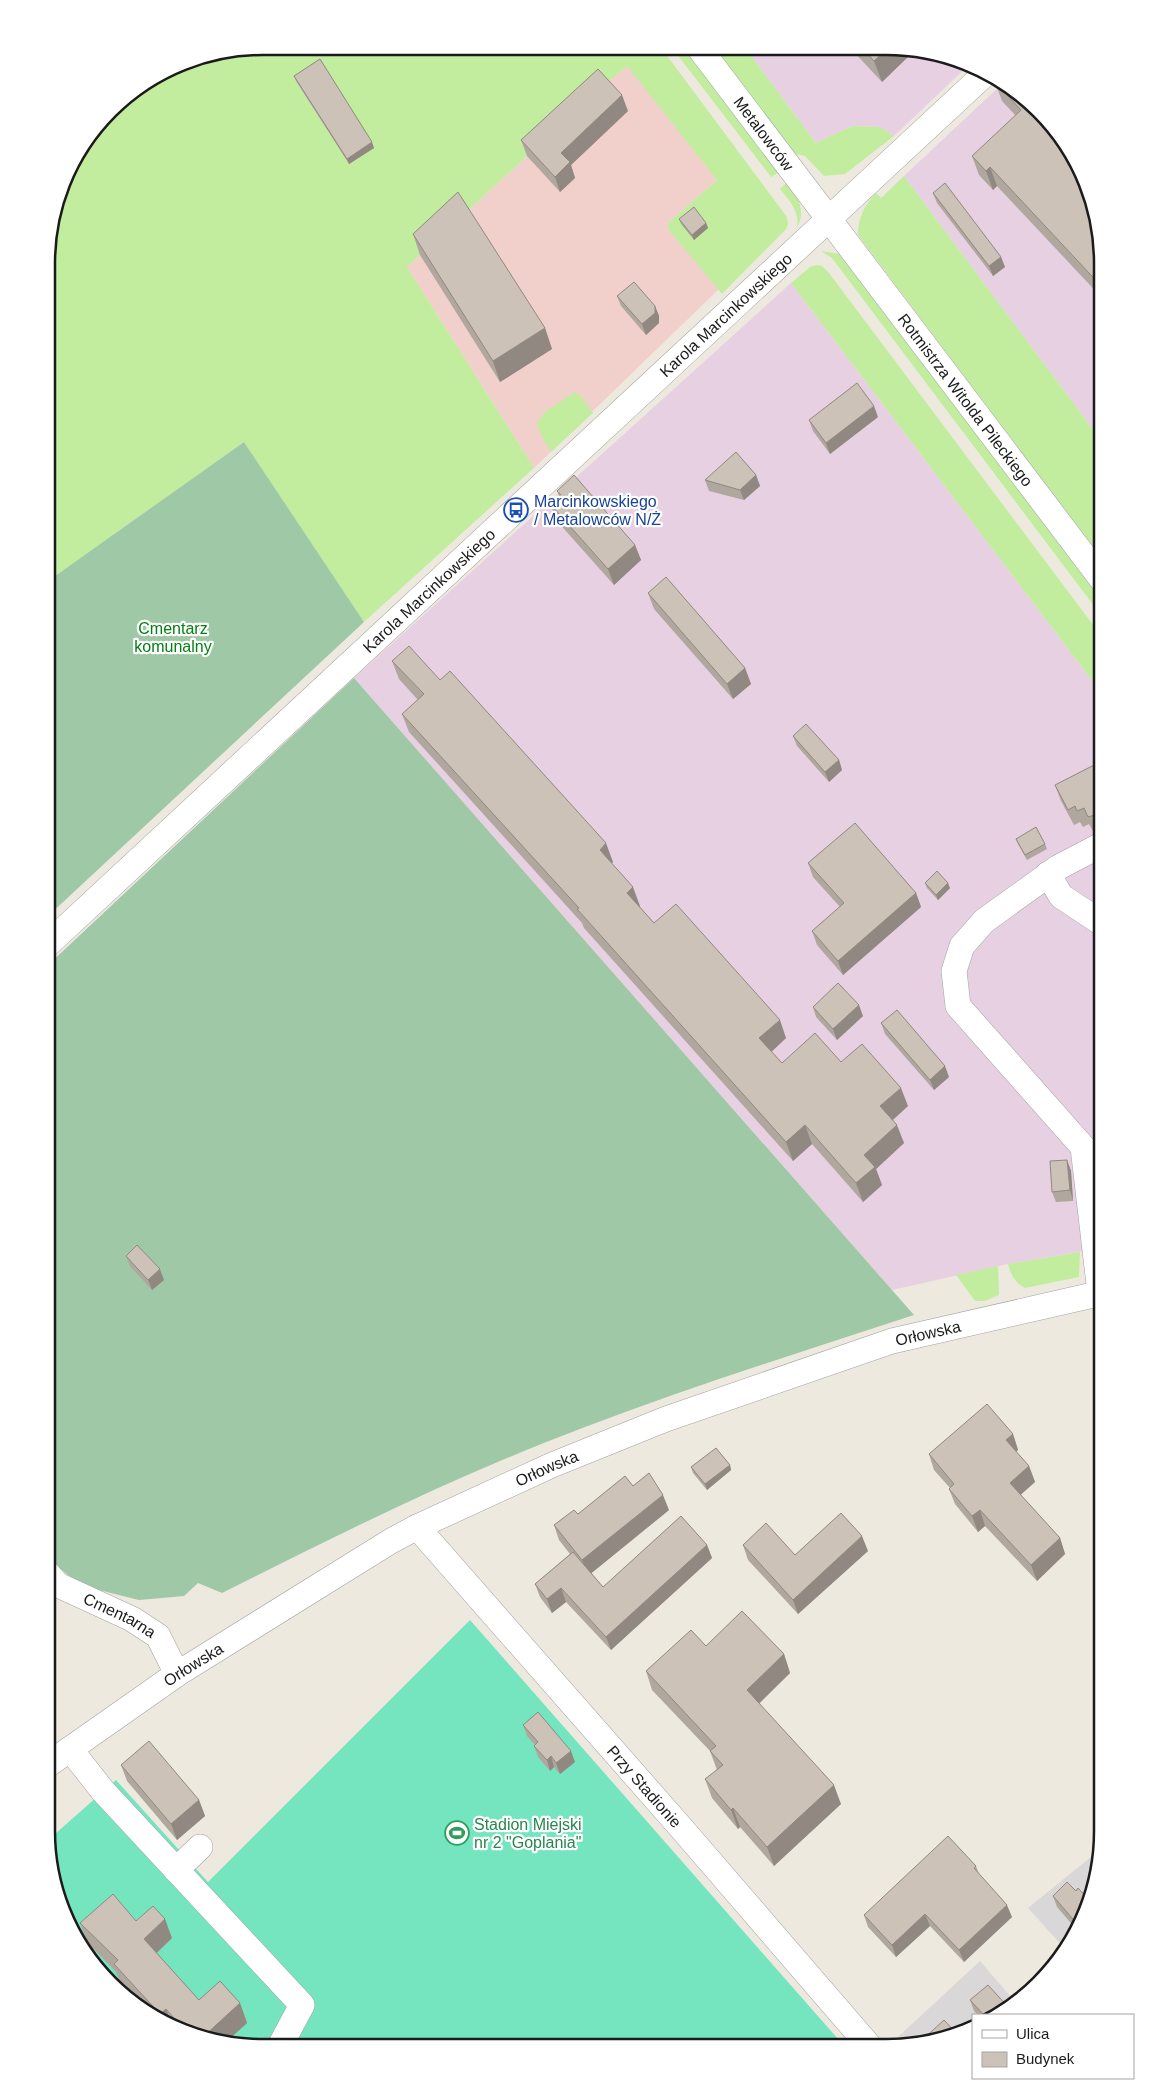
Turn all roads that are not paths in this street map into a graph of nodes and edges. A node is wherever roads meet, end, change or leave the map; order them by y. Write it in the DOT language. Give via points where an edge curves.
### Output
graph roads {
  1 [pos="705,55"];
  2 [pos="981,78"];
  3 [pos="829,218"];
  4 [pos="1094,569"];
  5 [pos="1094,849"];
  6 [pos="1048,874"];
  7 [pos="1094,919"];
  8 [pos="55,938"];
  9 [pos="1093,1143"];
  10 [pos="1094,1162"];
  11 [pos="1094,1295"];
  12 [pos="417,1527"];
  13 [pos="55,1581"];
  14 [pos="177,1674"];
  15 [pos="70,1749"];
  16 [pos="55,1760"];
  17 [pos="200,1847"];
  18 [pos="176,1870"];
  19 [pos="284,2039"];
  20 [pos="863,2039"];
  1 -- 3 [label="street, Metalowców"];
  2 -- 3 [label="street, Karola Marcinkowskiego"];
  3 -- 4 [label="street, Rotmistrza Witolda Pileckiego"];
  3 -- 8 [label="street, Karola Marcinkowskiego"];
  5 -- 6 [label="street"];
  6 -- 7 [label="street" via="1061,896"];
  6 -- 9 [label="street" via="984,922 962,946 954,971 958,1006"];
  9 -- 10 [label="street"];
  11 -- 12 [label="street, Orłowska" via="882,1344 666,1419 552,1465"];
  12 -- 14 [label="street, Orłowska"];
  12 -- 20 [label="street, Przy Stadionie"];
  13 -- 14 [label="street, Cmentarna" via="132,1619 158,1636"];
  14 -- 15 [label="street, Orłowska"];
  15 -- 16 [label="street, Orłowska"];
  15 -- 18 [label="street" via="103,1791"];
  17 -- 18 [label="street"];
  18 -- 19 [label="street" via="302,2005"];
}
